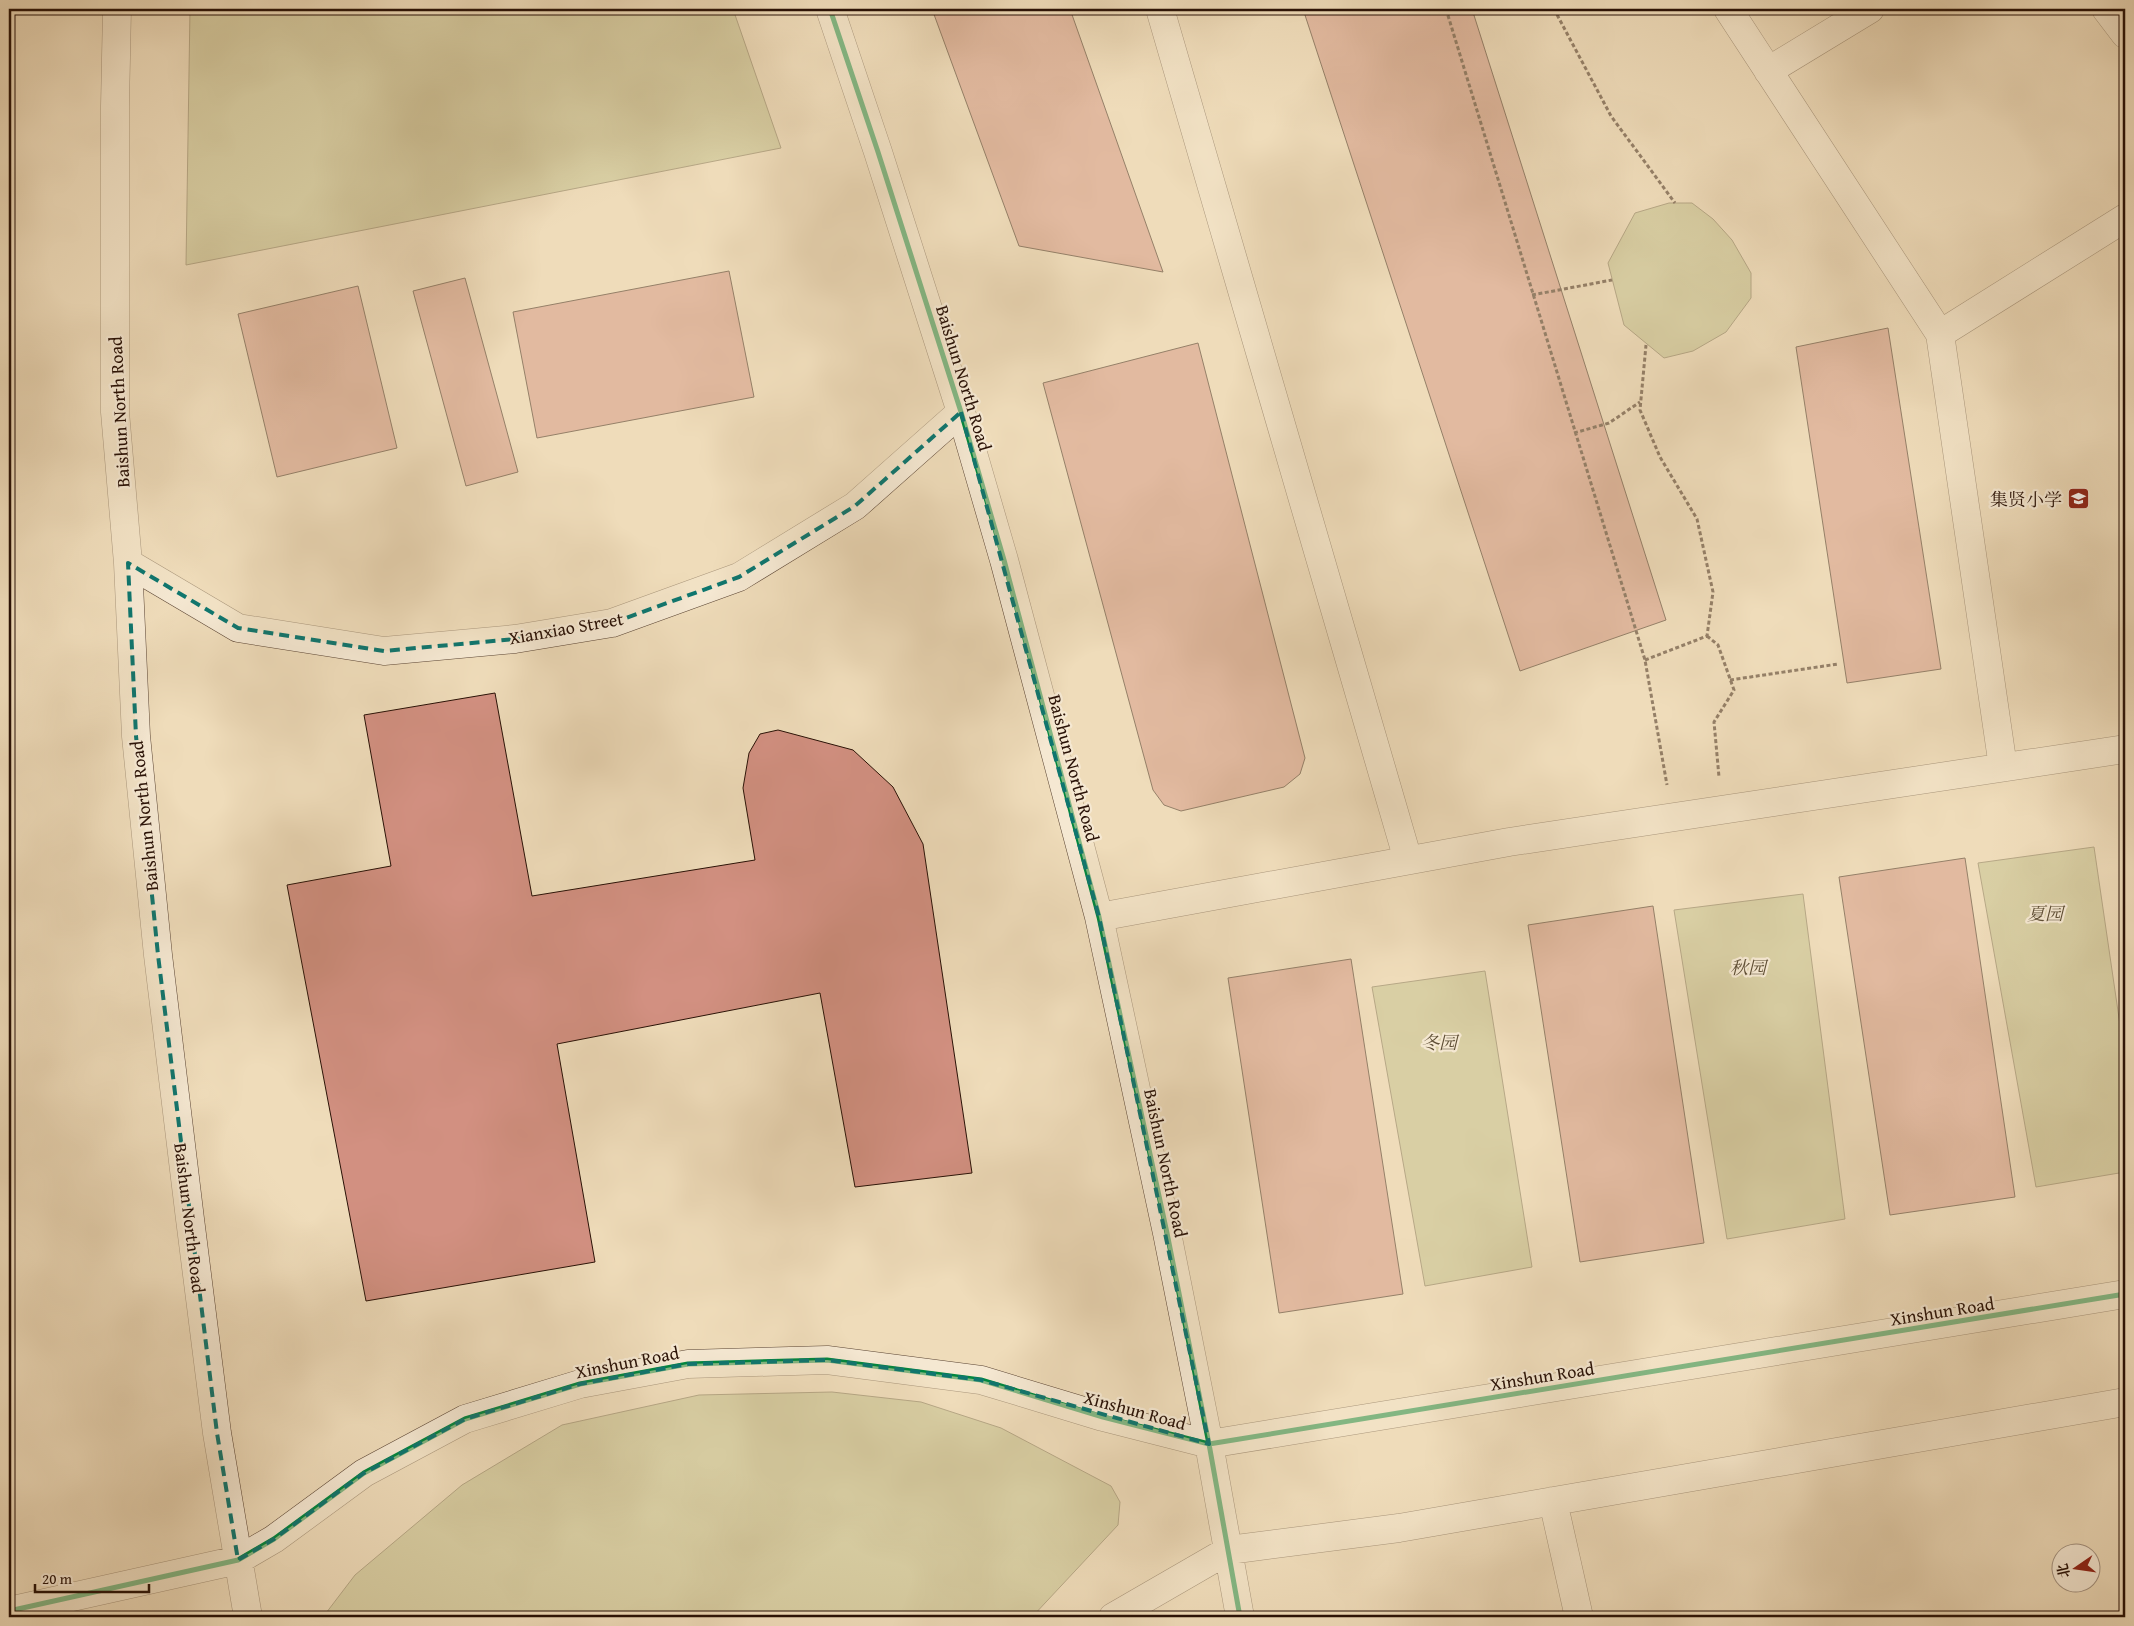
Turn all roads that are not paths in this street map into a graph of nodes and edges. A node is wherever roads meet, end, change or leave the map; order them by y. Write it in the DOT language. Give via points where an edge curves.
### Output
graph roads {
  1 [pos="117,9"];
  2 [pos="830,9"];
  3 [pos="1160,9"];
  4 [pos="1728,9"];
  5 [pos="1870,9"];
  6 [pos="2106,9"];
  7 [pos="2125,34"];
  8 [pos="1768,71"];
  9 [pos="2125,218"];
  10 [pos="1940,334"];
  11 [pos="961,412"];
  12 [pos="128,563"];
  13 [pos="2125,749"];
  14 [pos="2003,767"];
  15 [pos="1408,860"];
  16 [pos="1099,916"];
  17 [pos="2125,1294"];
  18 [pos="2125,1402"];
  19 [pos="1209,1444"];
  20 [pos="1553,1501"];
  21 [pos="1229,1550"];
  22 [pos="238,1560"];
  23 [pos="9,1611"];
  24 [pos="248,1617"];
  25 [pos="1113,1617"];
  26 [pos="1240,1617"];
  27 [pos="1579,1617"];
  1 -- 12 [label="street, Baishun North Road" via="115,412"];
  2 -- 11 [label="street, Baishun North Road"];
  3 -- 15 [label="street"];
  4 -- 8 [label="street"];
  5 -- 8 [label="street"];
  6 -- 7 [label="street"];
  8 -- 10 [label="street"];
  9 -- 10 [label="street"];
  10 -- 14 [label="street"];
  11 -- 12 [label="street, Xianxiao Street" via="854,506 739,577 612,624 515,639 384,651 238,628"];
  11 -- 16 [label="street, Baishun North Road"];
  12 -- 22 [label="street, Baishun North Road" via="136,736 158,955 217,1433"];
  13 -- 14 [label="street"];
  14 -- 15 [label="street"];
  15 -- 16 [label="street"];
  16 -- 19 [label="street, Baishun North Road"];
  17 -- 19 [label="street, Xinshun Road"];
  18 -- 20 [label="street"];
  19 -- 21 [label="street, Baishun North Road"];
  19 -- 22 [label="street, Xinshun Road" via="1103,1417 981,1380 827,1360 688,1364 580,1384 465,1419 364,1473 274,1539"];
  20 -- 21 [label="street" via="1399,1528"];
  20 -- 27 [label="street"];
  21 -- 25 [label="street"];
  21 -- 26 [label="street, Baishun North Road"];
  22 -- 23 [label="street, Xinshun Road"];
  22 -- 24 [label="street, Baishun North Road"];
}
